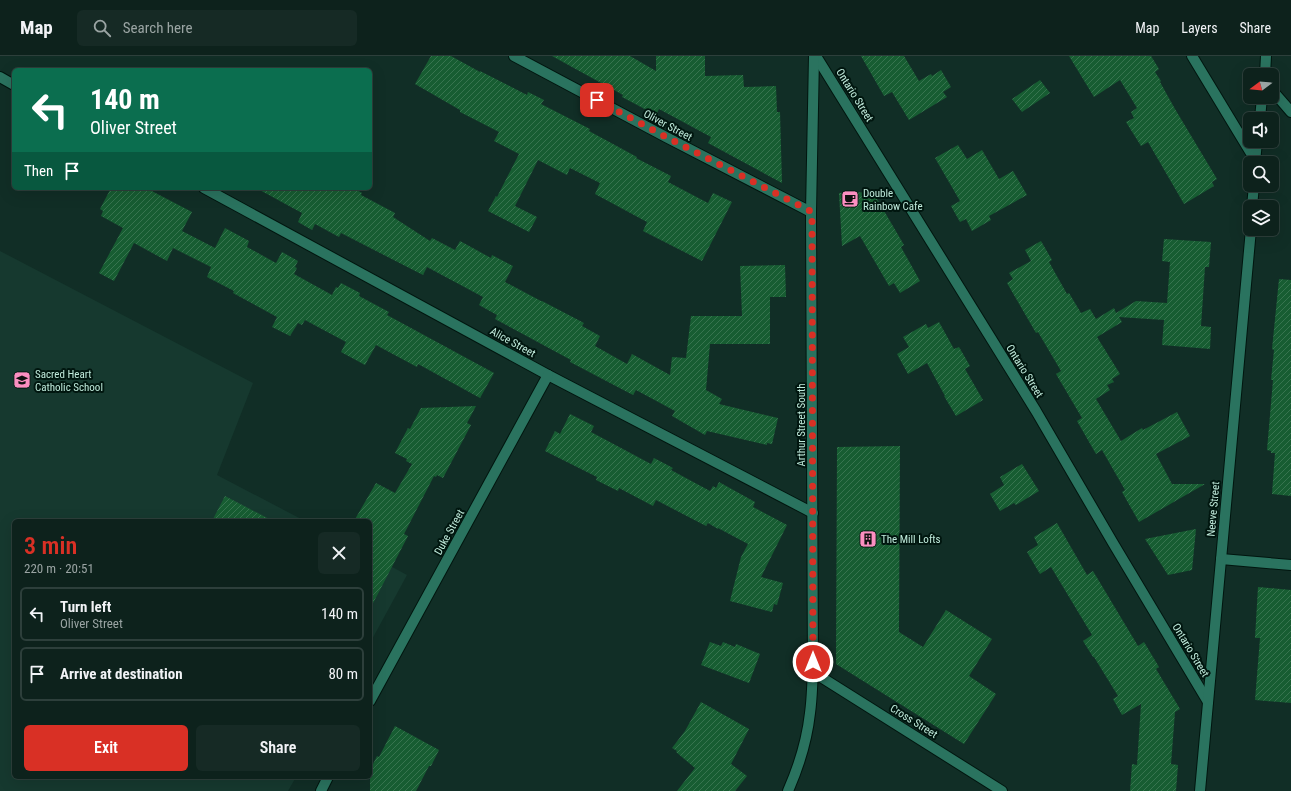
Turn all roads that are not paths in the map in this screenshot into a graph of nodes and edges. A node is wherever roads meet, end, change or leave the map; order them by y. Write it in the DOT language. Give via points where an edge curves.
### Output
graph roads {
  1 [pos="514,56"];
  2 [pos="815,56"];
  3 [pos="1192,56"];
  4 [pos="1266,56"];
  5 [pos="1265,68"];
  6 [pos="0,77"];
  7 [pos="12,84"];
  8 [pos="1279,98"];
  9 [pos="1291,112"];
  10 [pos="1251,156"];
  11 [pos="208,190"];
  12 [pos="812,212"];
  13 [pos="1250,236"];
  14 [pos="548,375"];
  15 [pos="813,513"];
  16 [pos="1221,558"];
  17 [pos="1291,565"];
  18 [pos="813,672"];
  19 [pos="372,697"];
  20 [pos="1208,702"];
  21 [pos="327,779"];
  22 [pos="321,791"];
  23 [pos="788,791"];
  24 [pos="1002,791"];
  25 [pos="1200,791"];
  1 -- 12 [label="street, Oliver Street"];
  2 -- 12 [label="street, Arthur Street South"];
  2 -- 20 [label="street, Ontario Street" via="1036,411"];
  3 -- 10 [label="street"];
  4 -- 5 [label="street"];
  6 -- 7 [label="street"];
  8 -- 9 [label="street"];
  11 -- 14 [label="street, Alice Street"];
  12 -- 15 [label="street, Arthur Street South"];
  13 -- 16 [label="street, Neeve Street"];
  14 -- 15 [label="street, Alice Street"];
  14 -- 19 [label="street, Duke Street"];
  15 -- 18 [label="street, Arthur Street South"];
  16 -- 17 [label="street"];
  16 -- 20 [label="street, Neeve Street"];
  18 -- 23 [label="street, Arthur Street South" via="806,738"];
  18 -- 24 [label="street, Cross Street"];
  20 -- 25 [label="street, Neeve Street"];
  21 -- 22 [label="street"];
}
